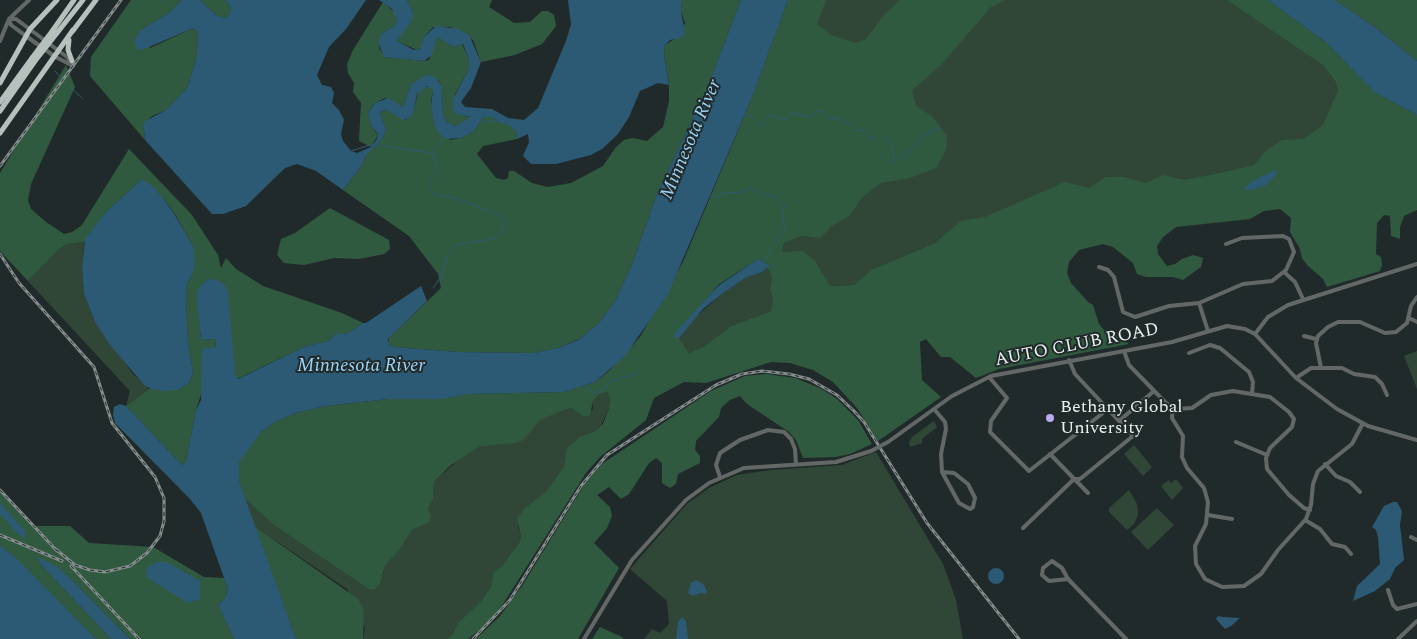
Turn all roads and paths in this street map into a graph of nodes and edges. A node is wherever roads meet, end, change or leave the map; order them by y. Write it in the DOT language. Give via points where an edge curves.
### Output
graph roads {
  1 [pos="29,0"];
  2 [pos="57,0"];
  3 [pos="74,0"];
  4 [pos="83,0"];
  5 [pos="96,0"];
  6 [pos="9,19"];
  7 [pos="30,29"];
  8 [pos="74,30"];
  9 [pos="55,31"];
  10 [pos="26,36"];
  11 [pos="0,41"];
  12 [pos="59,50"];
  13 [pos="54,56"];
  14 [pos="34,59"];
  15 [pos="72,61"];
  16 [pos="0,83"];
  17 [pos="0,102"];
  18 [pos="0,111"];
  19 [pos="0,133"];
  20 [pos="1226,244"];
  21 [pos="1417,264"];
  22 [pos="1099,267"];
  23 [pos="1284,272"];
  24 [pos="1417,297"];
  25 [pos="1303,299"];
  26 [pos="1199,303"];
  27 [pos="1409,318"];
  28 [pos="1417,322"];
  29 [pos="1208,331"];
  30 [pos="1255,334"];
  31 [pos="1304,336"];
  32 [pos="1316,339"];
  33 [pos="1124,351"];
  34 [pos="1189,353"];
  35 [pos="1069,360"];
  36 [pos="1321,368"];
  37 [pos="989,377"];
  38 [pos="1296,378"];
  39 [pos="1154,391"];
  40 [pos="1252,394"];
  41 [pos="1388,395"];
  42 [pos="1173,407"];
  43 [pos="934,408"];
  44 [pos="1108,409"];
  45 [pos="1119,421"];
  46 [pos="1363,423"];
  47 [pos="1417,440"];
  48 [pos="1236,442"];
  49 [pos="1050,454"];
  50 [pos="1267,455"];
  51 [pos="796,464"];
  52 [pos="1325,464"];
  53 [pos="942,472"];
  54 [pos="720,477"];
  55 [pos="1074,479"];
  56 [pos="1360,492"];
  57 [pos="1088,493"];
  58 [pos="1310,510"];
  59 [pos="1208,516"];
  60 [pos="1232,520"];
  61 [pos="1305,520"];
  62 [pos="1023,528"];
  63 [pos="1411,537"];
  64 [pos="1417,540"];
  65 [pos="1351,554"];
  66 [pos="1068,579"];
  67 [pos="1388,590"];
  68 [pos="1417,604"];
  69 [pos="1417,621"];
  70 [pos="584,639"];
  71 [pos="1126,639"];
  72 [pos="1398,639"];
  1 -- 6 [label="street"];
  2 -- 7 [label="highway"];
  3 -- 9 [label="highway"];
  4 -- 9 [label="highway"];
  5 -- 8 [label="highway"];
  6 -- 7 [label="street" via="16,19"];
  6 -- 10 [label="street" via="11,25"];
  6 -- 11 [label="street"];
  7 -- 10 [label="highway"];
  7 -- 12 [label="street"];
  8 -- 12 [label="highway"];
  8 -- 15 [label="highway" via="68,44"];
  9 -- 14 [label="highway, bridge"];
  10 -- 13 [label="street"];
  10 -- 16 [label="highway"];
  12 -- 13 [label="highway"];
  12 -- 15 [label="street"];
  13 -- 15 [label="street" via="73,66"];
  13 -- 19 [label="highway"];
  14 -- 17 [label="highway"];
  14 -- 18 [label="highway"];
  20 -- 23 [label="street" via="1242,238 1283,236 1289,239 1294,252"];
  21 -- 25 [label="street"];
  22 -- 26 [label="street" via="1114,277 1126,316 1135,317 1169,306"];
  23 -- 25 [label="street" via="1295,282"];
  23 -- 26 [label="street" via="1272,281 1237,286"];
  24 -- 27 [label="street"];
  25 -- 30 [label="street" via="1273,312"];
  26 -- 29 [label="street"];
  27 -- 28 [label="street"];
  27 -- 32 [label="street" via="1401,329 1391,333 1360,322 1338,322 1323,330"];
  29 -- 30 [label="street, AUTO CLUB ROAD" via="1232,326"];
  29 -- 33 [label="street, AUTO CLUB ROAD"];
  30 -- 38 [label="street"];
  31 -- 32 [label="street"];
  32 -- 36 [label="street"];
  33 -- 35 [label="street, AUTO CLUB ROAD"];
  33 -- 39 [label="street" via="1129,365"];
  34 -- 40 [label="street" via="1210,345 1220,348 1249,372 1253,382"];
  35 -- 37 [label="street, AUTO CLUB ROAD"];
  35 -- 44 [label="street" via="1075,374"];
  36 -- 38 [label="street" via="1305,370"];
  36 -- 41 [label="street" via="1342,368 1354,374 1375,377"];
  37 -- 43 [label="street, AUTO CLUB ROAD" via="966,387"];
  37 -- 49 [label="street" via="1007,398 991,421 990,432 1028,471"];
  38 -- 46 [label="street" via="1323,400"];
  39 -- 42 [label="street"];
  39 -- 45 [label="street"];
  40 -- 42 [label="street" via="1219,392 1192,408 1181,410"];
  40 -- 50 [label="street" via="1270,397 1294,419 1292,427"];
  42 -- 59 [label="street" via="1172,418 1183,436 1182,457 1186,468 1204,488"];
  43 -- 51 [label="street, AUTO CLUB ROAD, bridge" via="871,451 836,462"];
  43 -- 53 [label="street" via="945,422 946,429"];
  44 -- 45 [label="street"];
  44 -- 49 [label="street"];
  45 -- 55 [label="street" via="1133,436 1080,479"];
  46 -- 47 [label="street"];
  46 -- 52 [label="street" via="1352,444"];
  48 -- 50 [label="street"];
  49 -- 55 [label="street"];
  50 -- 58 [label="street" via="1269,474 1294,500"];
  51 -- 54 [label="street, AUTO CLUB ROAD" via="744,468"];
  51 -- 54 [label="street" via="791,439 784,432 768,430 740,440 720,453 716,465"];
  52 -- 56 [label="street"];
  52 -- 58 [label="street" via="1315,477"];
  53 -- 53 [label="street" via="954,473 968,484 975,498 974,507 970,509 959,503"];
  54 -- 70 [label="street, AUTO CLUB ROAD" via="686,500 637,554"];
  55 -- 57 [label="street"];
  55 -- 62 [label="street"];
  58 -- 61 [label="street"];
  59 -- 60 [label="street"];
  59 -- 61 [label="street" via="1195,546 1196,564 1205,579 1222,587 1252,582"];
  61 -- 65 [label="street" via="1320,529 1332,544 1345,547"];
  63 -- 64 [label="street"];
  66 -- 66 [label="street" via="1056,562 1047,563 1043,568 1042,575 1048,581"];
  66 -- 71 [label="street"];
  67 -- 68 [label="street" via="1397,609"];
  69 -- 72 [label="street"];
}
